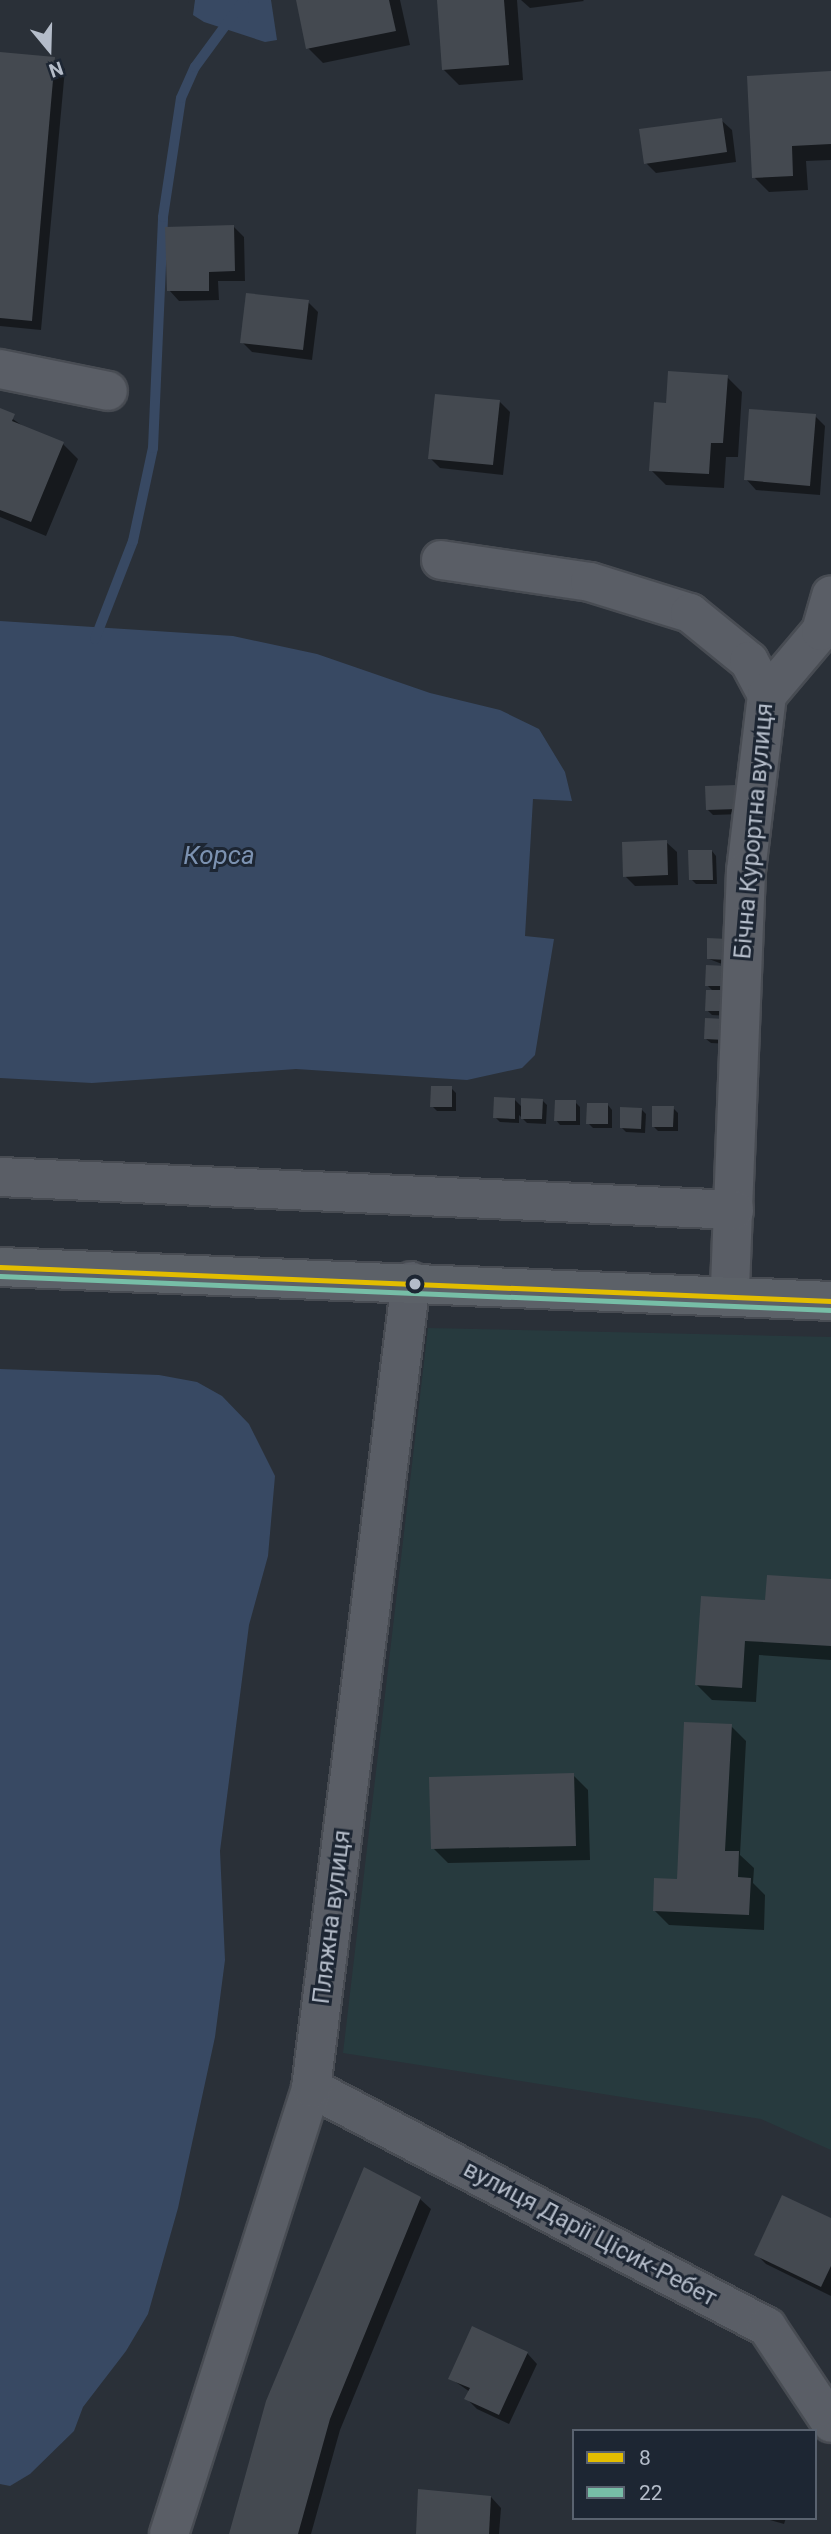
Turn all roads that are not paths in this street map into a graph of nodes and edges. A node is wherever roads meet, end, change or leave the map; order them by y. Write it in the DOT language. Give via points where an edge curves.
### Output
graph roads {
  1 [pos="0,369"];
  2 [pos="108,391"];
  3 [pos="440,560"];
  4 [pos="831,595"];
  5 [pos="767,695"];
  6 [pos="0,1177"];
  7 [pos="734,1210"];
  8 [pos="0,1267"];
  9 [pos="411,1281"];
  10 [pos="730,1296"];
  11 [pos="831,1301"];
  12 [pos="311,2088"];
  13 [pos="831,2423"];
  14 [pos="169,2534"];
  1 -- 2 [label="street"];
  3 -- 5 [label="street, Бічна Курортна вулиця" via="590,582 690,613 749,661"];
  4 -- 5 [label="street" via="821,631"];
  5 -- 7 [label="street, Бічна Курортна вулиця" via="746,871"];
  6 -- 7 [label="street"];
  7 -- 10 [label="street, Бічна Курортна вулиця"];
  8 -- 9 [label="main road"];
  9 -- 10 [label="main road"];
  9 -- 12 [label="street, Пляжна вулиця"];
  10 -- 11 [label="main road"];
  12 -- 13 [label="street, вулиця Дарії Цісик-Ребет" via="767,2327"];
  12 -- 14 [label="street, Пляжна вулиця"];
}
